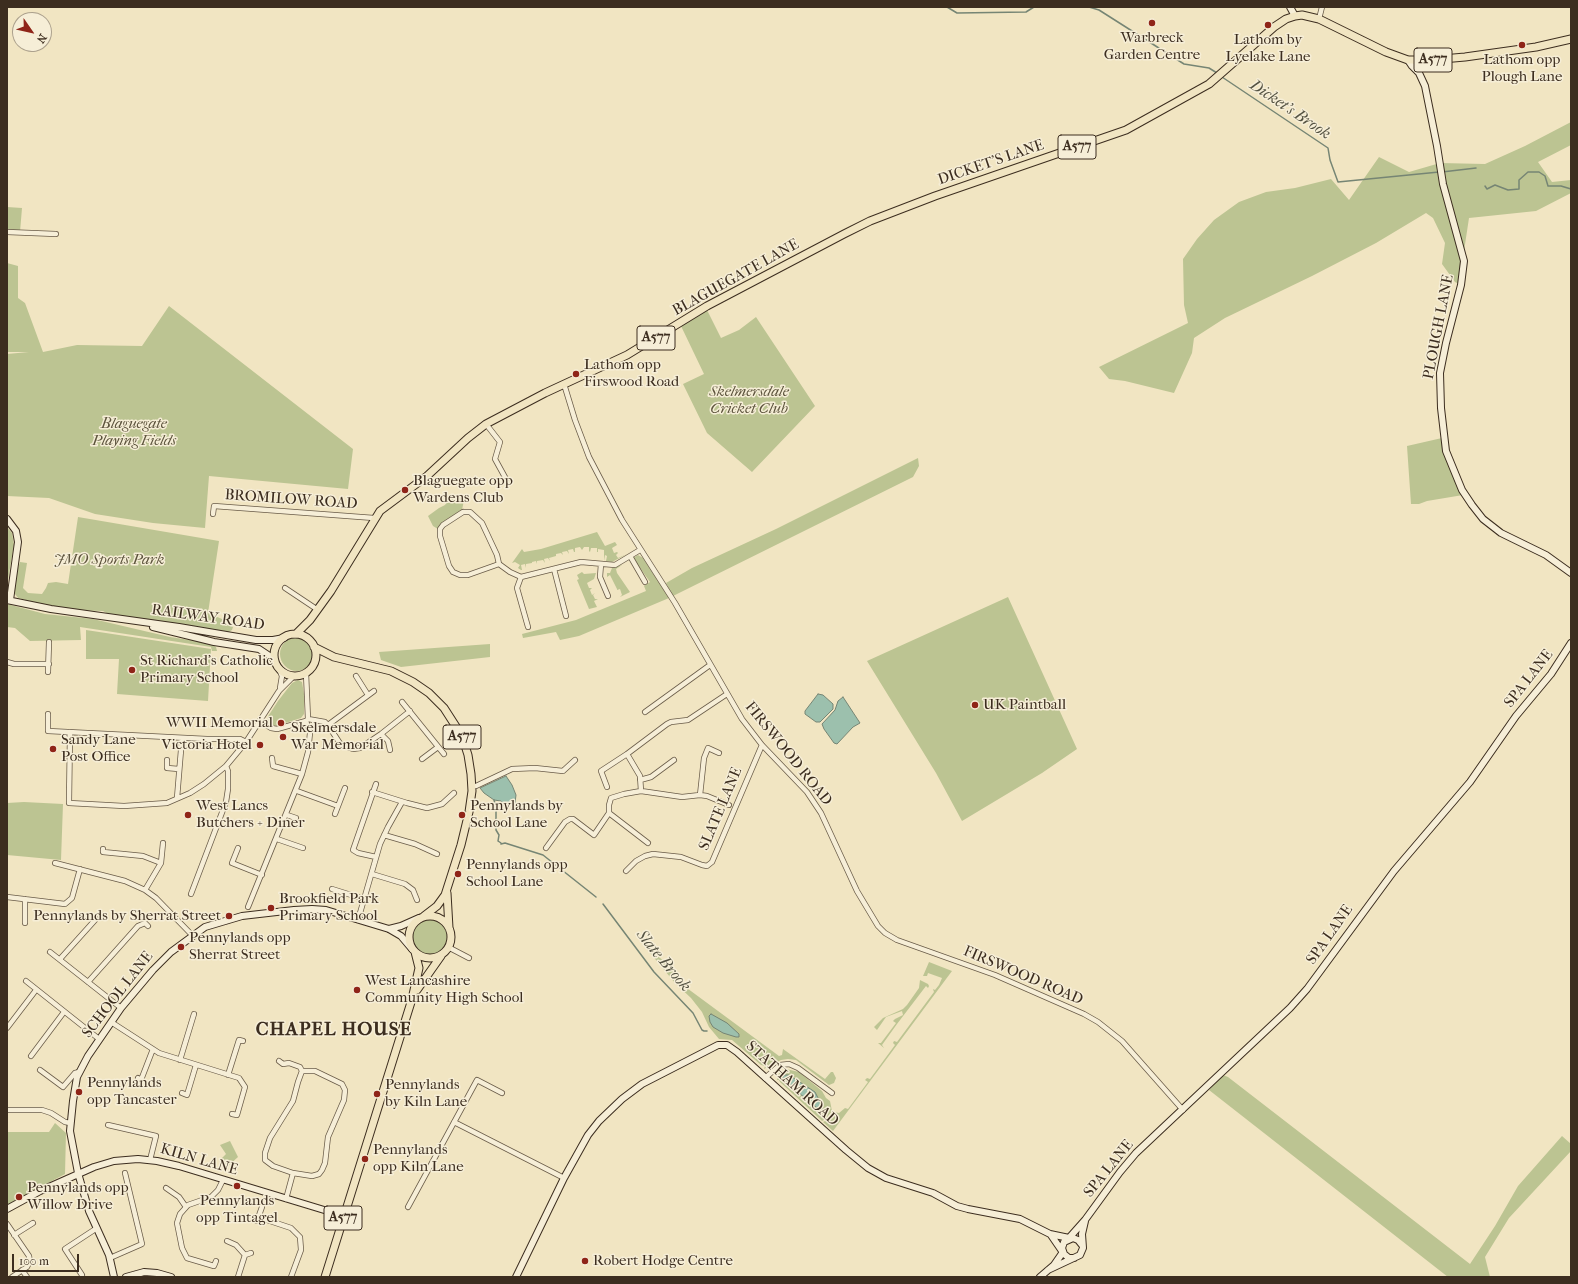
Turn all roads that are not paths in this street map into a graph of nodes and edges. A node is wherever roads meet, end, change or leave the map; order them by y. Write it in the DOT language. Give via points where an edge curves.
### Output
graph roads {
  1 [pos="1290,7"];
  2 [pos="1322,7"];
  3 [pos="1298,15"];
  4 [pos="1319,19"];
  5 [pos="1571,39"];
  6 [pos="1408,60"];
  7 [pos="935,196"];
  8 [pos="7,232"];
  9 [pos="56,234"];
  10 [pos="564,384"];
  11 [pos="486,424"];
  12 [pos="506,479"];
  13 [pos="213,514"];
  14 [pos="374,518"];
  15 [pos="7,519"];
  16 [pos="640,550"];
  17 [pos="630,556"];
  18 [pos="499,564"];
  19 [pos="601,564"];
  20 [pos="554,569"];
  21 [pos="1571,573"];
  22 [pos="520,577"];
  23 [pos="645,582"];
  24 [pos="285,588"];
  25 [pos="608,596"];
  26 [pos="8,600"];
  27 [pos="318,610"];
  28 [pos="566,616"];
  29 [pos="310,620"];
  30 [pos="128,621"];
  31 [pos="528,627"];
  32 [pos="296,634"];
  33 [pos="236,637"];
  34 [pos="284,638"];
  35 [pos="308,639"];
  36 [pos="49,642"];
  37 [pos="1571,643"];
  38 [pos="243,647"];
  39 [pos="314,647"];
  40 [pos="334,657"];
  41 [pos="274,659"];
  42 [pos="7,662"];
  43 [pos="315,662"];
  44 [pos="48,664"];
  45 [pos="710,665"];
  46 [pos="279,669"];
  47 [pos="48,672"];
  48 [pos="306,673"];
  49 [pos="294,676"];
  50 [pos="356,676"];
  51 [pos="279,691"];
  52 [pos="374,691"];
  53 [pos="727,694"];
  54 [pos="368,695"];
  55 [pos="402,702"];
  56 [pos="410,711"];
  57 [pos="645,712"];
  58 [pos="48,714"];
  59 [pos="307,720"];
  60 [pos="260,721"];
  61 [pos="328,725"];
  62 [pos="70,732"];
  63 [pos="381,734"];
  64 [pos="182,738"];
  65 [pos="246,742"];
  66 [pos="762,745"];
  67 [pos="438,747"];
  68 [pos="390,750"];
  69 [pos="719,752"];
  70 [pos="444,754"];
  71 [pos="627,754"];
  72 [pos="272,758"];
  73 [pos="421,759"];
  74 [pos="167,760"];
  75 [pos="574,760"];
  76 [pos="674,760"];
  77 [pos="226,766"];
  78 [pos="179,769"];
  79 [pos="302,774"];
  80 [pos="640,780"];
  81 [pos="376,784"];
  82 [pos="476,786"];
  83 [pos="607,787"];
  84 [pos="345,788"];
  85 [pos="297,790"];
  86 [pos="641,791"];
  87 [pos="372,792"];
  88 [pos="454,793"];
  89 [pos="700,795"];
  90 [pos="177,798"];
  91 [pos="402,802"];
  92 [pos="729,804"];
  93 [pos="338,806"];
  94 [pos="609,813"];
  95 [pos="335,814"];
  96 [pos="287,815"];
  97 [pos="296,818"];
  98 [pos="384,835"];
  99 [pos="277,839"];
  100 [pos="163,843"];
  101 [pos="648,843"];
  102 [pos="238,848"];
  103 [pos="303,848"];
  104 [pos="546,848"];
  105 [pos="103,849"];
  106 [pos="437,854"];
  107 [pos="376,857"];
  108 [pos="55,863"];
  109 [pos="160,863"];
  110 [pos="80,868"];
  111 [pos="626,872"];
  112 [pos="372,874"];
  113 [pos="262,875"];
  114 [pos="332,889"];
  115 [pos="145,890"];
  116 [pos="447,890"];
  117 [pos="191,894"];
  118 [pos="7,896"];
  119 [pos="25,899"];
  120 [pos="364,899"];
  121 [pos="417,900"];
  122 [pos="256,905"];
  123 [pos="422,917"];
  124 [pos="96,919"];
  125 [pos="358,920"];
  126 [pos="25,924"];
  127 [pos="148,926"];
  128 [pos="389,929"];
  129 [pos="450,930"];
  130 [pos="192,935"];
  131 [pos="448,947"];
  132 [pos="413,950"];
  133 [pos="50,952"];
  134 [pos="442,954"];
  135 [pos="469,958"];
  136 [pos="60,959"];
  137 [pos="26,981"];
  138 [pos="88,982"];
  139 [pos="36,990"];
  140 [pos="412,999"];
  141 [pos="121,1008"];
  142 [pos="64,1012"];
  143 [pos="194,1014"];
  144 [pos="111,1022"];
  145 [pos="7,1028"];
  146 [pos="99,1039"];
  147 [pos="243,1041"];
  148 [pos="153,1049"];
  149 [pos="31,1056"];
  150 [pos="180,1060"];
  151 [pos="279,1061"];
  152 [pos="196,1065"];
  153 [pos="40,1070"];
  154 [pos="302,1071"];
  155 [pos="79,1072"];
  156 [pos="228,1075"];
  157 [pos="138,1078"];
  158 [pos="765,1078"];
  159 [pos="182,1093"];
  160 [pos="502,1093"];
  161 [pos="832,1093"];
  162 [pos="7,1110"];
  163 [pos="1183,1110"];
  164 [pos="232,1114"];
  165 [pos="454,1122"];
  166 [pos="70,1123"];
  167 [pos="108,1125"];
  168 [pos="150,1160"];
  169 [pos="78,1173"];
  170 [pos="125,1173"];
  171 [pos="293,1173"];
  172 [pos="564,1178"];
  173 [pos="223,1180"];
  174 [pos="166,1188"];
  175 [pos="286,1199"];
  176 [pos="186,1207"];
  177 [pos="262,1207"];
  178 [pos="408,1207"];
  179 [pos="7,1209"];
  180 [pos="344,1216"];
  181 [pos="1085,1220"];
  182 [pos="33,1223"];
  183 [pos="7,1224"];
  184 [pos="97,1228"];
  185 [pos="1050,1234"];
  186 [pos="14,1235"];
  187 [pos="1069,1238"];
  188 [pos="227,1241"];
  189 [pos="1082,1245"];
  190 [pos="1062,1251"];
  191 [pos="251,1253"];
  192 [pos="245,1255"];
  193 [pos="110,1258"];
  194 [pos="1074,1258"];
  195 [pos="216,1260"];
  196 [pos="22,1270"];
  197 [pos="1048,1270"];
  198 [pos="82,1275"];
  199 [pos="12,1277"];
  200 [pos="27,1277"];
  201 [pos="114,1277"];
  202 [pos="126,1277"];
  203 [pos="171,1277"];
  204 [pos="238,1277"];
  205 [pos="291,1277"];
  206 [pos="325,1277"];
  207 [pos="516,1277"];
  208 [pos="1040,1277"];
  1 -- 3 [label="street"];
  2 -- 4 [label="street"];
  3 -- 4 [label="main road, A577"];
  3 -- 7 [label="main road, DICKET'S LANE / A577" via="1274,27 1212,82 1120,132"];
  4 -- 6 [label="main road, A577"];
  5 -- 6 [label="main road, A577" via="1536,47 1471,56"];
  6 -- 21 [label="street, PLOUGH LANE" via="1419,73 1425,86 1442,176 1464,261 1461,285 1440,373 1441,414 1446,451 1462,490 1483,519 1501,533 1550,558"];
  7 -- 10 [label="main road, BLAGUEGATE LANE / A577" via="844,234 707,306 627,355"];
  8 -- 9 [label="street"];
  10 -- 11 [label="main road, BLAGUEGATE LANE / A577"];
  10 -- 16 [label="street, FIRSWOOD ROAD" via="589,457 608,496"];
  11 -- 12 [label="street" via="500,442 495,459"];
  11 -- 14 [label="main road, BLAGUEGATE LANE / A577"];
  13 -- 14 [label="street, BROMILOW ROAD" via="214,506"];
  14 -- 27 [label="main road, A577"];
  15 -- 26 [label="street" via="16,531 18,542"];
  16 -- 17 [label="street"];
  16 -- 45 [label="street, FIRSWOOD ROAD" via="662,582"];
  17 -- 19 [label="street" via="615,565"];
  17 -- 23 [label="street"];
  18 -- 18 [label="street" via="468,575 453,572 449,566 440,529 463,512 470,512 482,523"];
  18 -- 22 [label="street"];
  19 -- 20 [label="street" via="582,562"];
  19 -- 25 [label="street" via="601,579"];
  20 -- 22 [label="street"];
  20 -- 28 [label="street"];
  22 -- 31 [label="street" via="517,588"];
  24 -- 27 [label="street"];
  26 -- 30 [label="street, RAILWAY ROAD"];
  27 -- 29 [label="main road, A577"];
  29 -- 32 [label="main road, A577"];
  29 -- 35 [label="main road"];
  30 -- 33 [label="street, RAILWAY ROAD"];
  30 -- 38 [label="street, RAILWAY ROAD"];
  32 -- 34 [label="main road, A577"];
  32 -- 35 [label="main road"];
  33 -- 34 [label="street, RAILWAY ROAD" via="265,641"];
  33 -- 38 [label="street"];
  34 -- 41 [label="main road" via="276,647"];
  35 -- 39 [label="main road, A577"];
  36 -- 44 [label="street"];
  37 -- 163 [label="street, SPA LANE" via="1551,674 1516,716 1470,782 1391,875 1307,989"];
  38 -- 41 [label="street, RAILWAY ROAD" via="259,649"];
  39 -- 40 [label="main road, A577"];
  39 -- 43 [label="main road"];
  40 -- 43 [label="main road, A577"];
  40 -- 116 [label="main road, A577" via="386,670 414,682 444,708 462,736 470,764 471,799 467,824"];
  41 -- 46 [label="main road"];
  42 -- 44 [label="street"];
  43 -- 48 [label="main road"];
  44 -- 47 [label="street"];
  45 -- 53 [label="street, FIRSWOOD ROAD"];
  45 -- 57 [label="street"];
  46 -- 49 [label="main road"];
  46 -- 51 [label="street" via="282,680"];
  48 -- 49 [label="main road"];
  48 -- 59 [label="street"];
  49 -- 51 [label="street"];
  50 -- 54 [label="street"];
  51 -- 60 [label="street"];
  52 -- 54 [label="street"];
  53 -- 66 [label="street, FIRSWOOD ROAD"];
  53 -- 71 [label="street" via="688,720 670,722"];
  54 -- 61 [label="street"];
  55 -- 56 [label="street"];
  56 -- 63 [label="street"];
  56 -- 67 [label="street"];
  58 -- 62 [label="street" via="48,731"];
  59 -- 60 [label="street" via="277,729"];
  59 -- 61 [label="street" via="322,720"];
  59 -- 79 [label="street" via="310,733"];
  60 -- 65 [label="street"];
  61 -- 63 [label="street" via="341,745 353,749 360,748"];
  62 -- 64 [label="street"];
  62 -- 90 [label="street" via="69,803 145,806 168,803"];
  63 -- 68 [label="street" via="388,741"];
  64 -- 65 [label="street" via="240,738"];
  64 -- 78 [label="street"];
  65 -- 77 [label="street"];
  66 -- 111 [label="street, SLATE LANE" via="712,862 707,866 681,857 652,854 636,861"];
  66 -- 163 [label="street, FIRSWOOD ROAD" via="807,792 821,812 857,891 878,926 897,940 995,975 1098,1022 1122,1041"];
  67 -- 70 [label="street"];
  67 -- 73 [label="street"];
  69 -- 89 [label="street" via="708,748 704,758"];
  71 -- 80 [label="street"];
  71 -- 83 [label="street" via="601,771"];
  72 -- 79 [label="street" via="273,766"];
  74 -- 78 [label="street" via="167,768"];
  75 -- 82 [label="street" via="563,771 512,769"];
  76 -- 80 [label="street" via="651,777"];
  77 -- 90 [label="street" via="204,784"];
  77 -- 117 [label="street" via="226,802"];
  78 -- 90 [label="street"];
  79 -- 85 [label="street"];
  80 -- 86 [label="street"];
  81 -- 87 [label="street"];
  84 -- 93 [label="street"];
  85 -- 93 [label="street"];
  85 -- 96 [label="street"];
  86 -- 89 [label="street" via="682,797"];
  86 -- 94 [label="street" via="611,798"];
  87 -- 91 [label="street"];
  87 -- 107 [label="street" via="353,850"];
  88 -- 91 [label="street" via="442,804 427,808"];
  89 -- 92 [label="street"];
  91 -- 98 [label="street"];
  93 -- 95 [label="street"];
  94 -- 101 [label="street"];
  94 -- 104 [label="street" via="594,835 570,819"];
  96 -- 97 [label="street"];
  96 -- 99 [label="street"];
  98 -- 106 [label="street"];
  98 -- 107 [label="street"];
  99 -- 103 [label="street"];
  99 -- 113 [label="street"];
  100 -- 109 [label="street"];
  102 -- 113 [label="street" via="232,863"];
  105 -- 109 [label="street" via="103,852 143,856"];
  107 -- 112 [label="street"];
  108 -- 110 [label="street"];
  109 -- 115 [label="street"];
  110 -- 115 [label="street" via="125,881"];
  110 -- 119 [label="street" via="73,896 67,904"];
  112 -- 120 [label="street"];
  112 -- 121 [label="street" via="405,884 413,890"];
  113 -- 122 [label="street" via="249,905"];
  114 -- 120 [label="street"];
  115 -- 130 [label="street"];
  116 -- 123 [label="main road, A577" via="437,906"];
  116 -- 129 [label="main road, A577"];
  118 -- 119 [label="street"];
  119 -- 126 [label="street"];
  120 -- 125 [label="street"];
  123 -- 128 [label="street"];
  123 -- 129 [label="main road" via="437,917 447,924"];
  123 -- 132 [label="main road, A577" via="414,923 408,936"];
  124 -- 136 [label="street"];
  125 -- 128 [label="street, SCHOOL LANE"];
  125 -- 130 [label="street, SCHOOL LANE" via="319,909 294,910 235,918 205,927"];
  127 -- 138 [label="street" via="145,923 138,926"];
  128 -- 132 [label="street, SCHOOL LANE" via="401,936"];
  129 -- 131 [label="main road, A577"];
  130 -- 141 [label="street, SCHOOL LANE" via="163,959"];
  131 -- 134 [label="main road, A577"];
  131 -- 135 [label="street"];
  132 -- 134 [label="main road" via="425,958"];
  132 -- 140 [label="main road, A577" via="419,964 419,972"];
  133 -- 136 [label="street"];
  134 -- 140 [label="main road, A577"];
  136 -- 138 [label="street"];
  137 -- 139 [label="street"];
  138 -- 141 [label="street"];
  139 -- 142 [label="street"];
  139 -- 145 [label="street"];
  140 -- 180 [label="main road, A577"];
  141 -- 144 [label="street, SCHOOL LANE"];
  142 -- 146 [label="street"];
  142 -- 149 [label="street"];
  143 -- 150 [label="street"];
  144 -- 146 [label="street, SCHOOL LANE"];
  144 -- 148 [label="street"];
  146 -- 155 [label="street, SCHOOL LANE"];
  147 -- 156 [label="street" via="239,1040"];
  148 -- 150 [label="street"];
  148 -- 157 [label="street" via="141,1080"];
  150 -- 152 [label="street"];
  151 -- 154 [label="street" via="300,1067"];
  152 -- 156 [label="street"];
  152 -- 159 [label="street" via="187,1095"];
  153 -- 155 [label="street" via="63,1087 75,1073"];
  154 -- 171 [label="street" via="294,1101 270,1138 264,1157 273,1166"];
  154 -- 171 [label="street" via="315,1071 342,1084 345,1090 339,1114 328,1137 322,1170 312,1176"];
  155 -- 166 [label="street, SCHOOL LANE"];
  156 -- 164 [label="street" via="239,1078 245,1087 237,1115"];
  158 -- 161 [label="street" via="780,1065 789,1064"];
  158 -- 172 [label="street, STATHAM ROAD" via="737,1052 727,1045 718,1045 642,1084 622,1099 588,1135"];
  158 -- 185 [label="street, STATHAM ROAD" via="846,1150 868,1168 886,1178 933,1193 957,1206 1020,1219"];
  160 -- 165 [label="street" via="477,1080"];
  162 -- 166 [label="street" via="42,1110"];
  163 -- 181 [label="street, SPA LANE" via="1127,1163"];
  165 -- 172 [label="street"];
  165 -- 178 [label="street"];
  166 -- 169 [label="street, SCHOOL LANE"];
  167 -- 168 [label="street" via="156,1136"];
  168 -- 169 [label="street, KILN LANE" via="114,1161"];
  168 -- 173 [label="street, KILN LANE"];
  169 -- 179 [label="street, KILN LANE"];
  169 -- 184 [label="street, SCHOOL LANE" via="89,1211"];
  170 -- 193 [label="street" via="142,1244"];
  171 -- 175 [label="street"];
  172 -- 207 [label="street, STATHAM ROAD"];
  173 -- 175 [label="street, KILN LANE"];
  173 -- 176 [label="street" via="211,1197"];
  174 -- 176 [label="street" via="179,1197"];
  175 -- 180 [label="street, KILN LANE"];
  176 -- 195 [label="street" via="177,1223 182,1248 187,1258 214,1266"];
  177 -- 205 [label="street" via="258,1219 291,1228 300,1237 301,1250"];
  180 -- 206 [label="main road, A577"];
  181 -- 187 [label="street, SPA LANE"];
  181 -- 189 [label="street, SPA LANE"];
  182 -- 186 [label="street"];
  183 -- 186 [label="street"];
  184 -- 193 [label="street, SCHOOL LANE"];
  184 -- 198 [label="street" via="66,1249"];
  185 -- 187 [label="street, STATHAM ROAD"];
  185 -- 190 [label="street, STATHAM ROAD"];
  186 -- 196 [label="street" via="30,1258 29,1265"];
  187 -- 189 [label="street" via="1078,1240"];
  187 -- 190 [label="street" via="1064,1242"];
  188 -- 192 [label="street" via="236,1245"];
  189 -- 194 [label="street" via="1080,1255"];
  190 -- 194 [label="street" via="1066,1256"];
  190 -- 197 [label="street" via="1056,1263"];
  191 -- 192 [label="street"];
  192 -- 204 [label="street"];
  193 -- 201 [label="street, SCHOOL LANE"];
  194 -- 197 [label="street"];
  196 -- 199 [label="street"];
  196 -- 200 [label="street"];
  197 -- 208 [label="street"];
  202 -- 203 [label="street" via="144,1272"];
}
